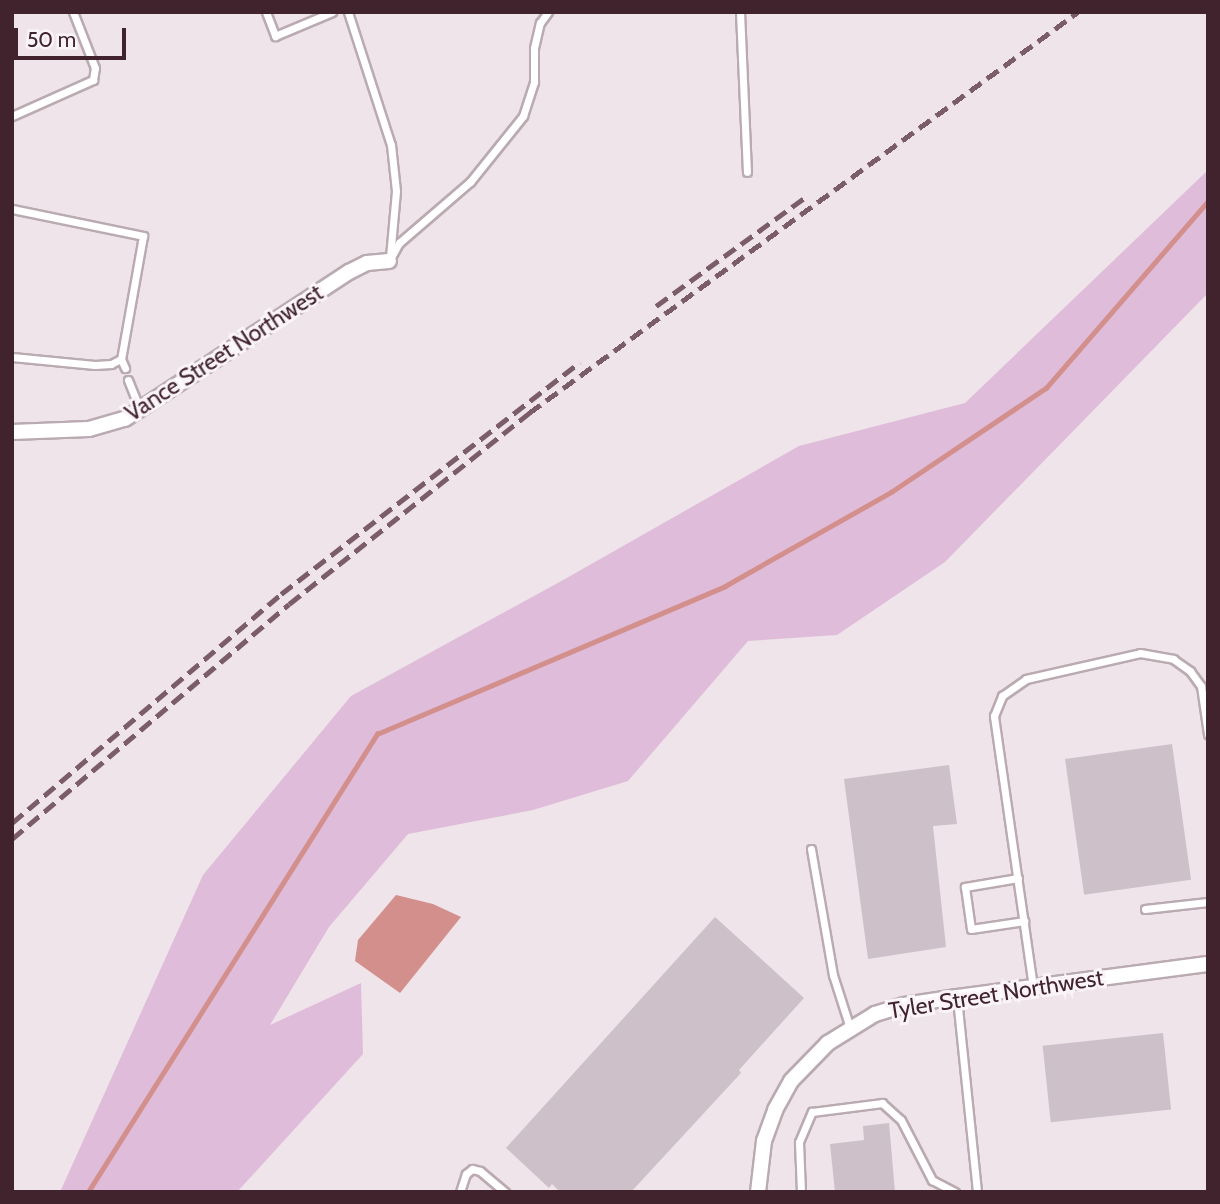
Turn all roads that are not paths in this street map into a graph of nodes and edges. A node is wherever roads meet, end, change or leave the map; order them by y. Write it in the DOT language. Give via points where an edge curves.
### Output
graph roads {
  1 [pos="73,12"];
  2 [pos="266,12"];
  3 [pos="332,12"];
  4 [pos="348,12"];
  5 [pos="548,12"];
  6 [pos="740,12"];
  7 [pos="12,116"];
  8 [pos="747,172"];
  9 [pos="12,209"];
  10 [pos="389,261"];
  11 [pos="12,357"];
  12 [pos="121,359"];
  13 [pos="125,368"];
  14 [pos="128,380"];
  15 [pos="140,410"];
  16 [pos="12,432"];
  17 [pos="1208,734"];
  18 [pos="811,849"];
  19 [pos="1018,878"];
  20 [pos="1208,902"];
  21 [pos="1144,909"];
  22 [pos="1024,921"];
  23 [pos="1208,964"];
  24 [pos="1033,987"];
  25 [pos="957,997"];
  26 [pos="850,1028"];
  27 [pos="460,1192"];
  28 [pos="505,1192"];
  29 [pos="758,1192"];
  30 [pos="801,1192"];
  31 [pos="955,1192"];
  32 [pos="977,1192"];
  1 -- 7 [label="lane" via="95,68 93,80"];
  2 -- 3 [label="lane" via="275,36"];
  4 -- 10 [label="lane" via="391,145 396,191"];
  5 -- 10 [label="lane" via="540,23 534,82 523,116 470,182 398,243"];
  6 -- 8 [label="lane"];
  9 -- 12 [label="lane" via="144,236"];
  10 -- 15 [label="street, Vance Street Northwest" via="367,263 349,272"];
  11 -- 12 [label="lane" via="95,365"];
  12 -- 13 [label="lane"];
  14 -- 15 [label="lane"];
  15 -- 16 [label="street, Vance Street Northwest" via="89,429"];
  17 -- 19 [label="lane" via="1201,686 1173,659 1140,653 1026,679 1002,696 995,716"];
  18 -- 26 [label="lane" via="833,975"];
  19 -- 22 [label="lane"];
  19 -- 22 [label="lane" via="965,887 966,897 971,929"];
  20 -- 21 [label="lane"];
  22 -- 24 [label="lane"];
  23 -- 24 [label="street, Tyler Street Northwest"];
  24 -- 25 [label="street, Tyler Street Northwest"];
  25 -- 26 [label="street, Tyler Street Northwest" via="904,1005"];
  25 -- 32 [label="lane"];
  26 -- 29 [label="street, Tyler Street Northwest" via="828,1042 791,1082 775,1110 764,1141"];
  27 -- 28 [label="lane" via="472,1169"];
  30 -- 31 [label="lane" via="799,1142 812,1112 882,1103 901,1119 932,1180"];
}
